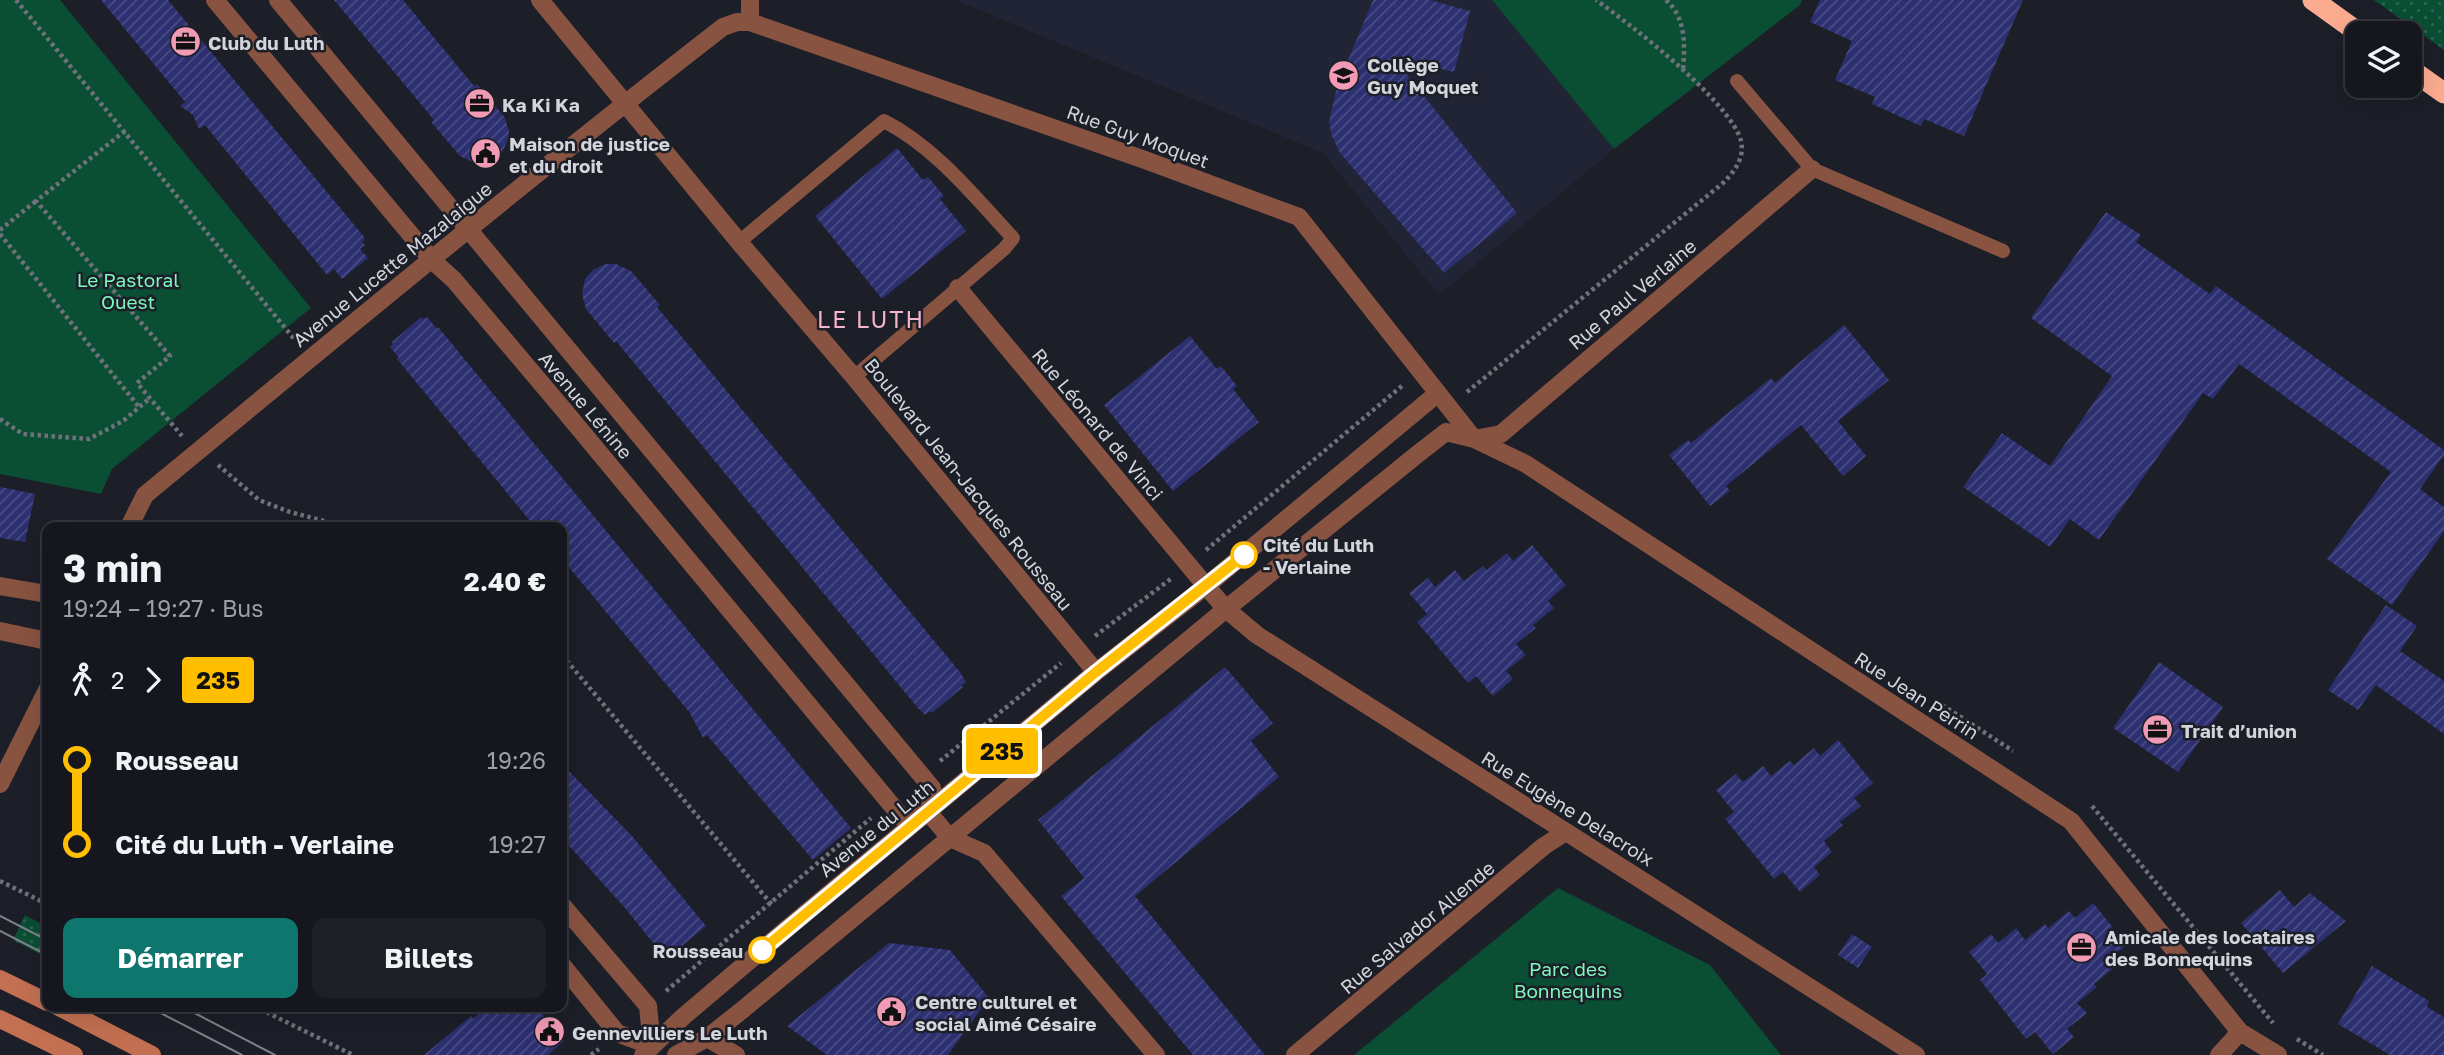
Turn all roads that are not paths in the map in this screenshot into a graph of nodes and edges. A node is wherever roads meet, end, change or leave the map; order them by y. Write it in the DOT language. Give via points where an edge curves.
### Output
graph roads {
  1 [pos="215,0"];
  2 [pos="278,0"];
  3 [pos="540,0"];
  4 [pos="750,0"];
  5 [pos="2313,0"];
  6 [pos="750,22"];
  7 [pos="2345,22"];
  8 [pos="2422,77"];
  9 [pos="1737,81"];
  10 [pos="2444,93"];
  11 [pos="625,103"];
  12 [pos="1812,169"];
  13 [pos="468,230"];
  14 [pos="739,242"];
  15 [pos="2003,251"];
  16 [pos="432,260"];
  17 [pos="958,288"];
  18 [pos="854,377"];
  19 [pos="1438,393"];
  20 [pos="1474,439"];
  21 [pos="132,522"];
  22 [pos="0,586"];
  23 [pos="1206,586"];
  24 [pos="42,593"];
  25 [pos="1226,609"];
  26 [pos="0,631"];
  27 [pos="42,640"];
  28 [pos="1096,672"];
  29 [pos="42,700"];
  30 [pos="0,785"];
  31 [pos="929,813"];
  32 [pos="1566,832"];
  33 [pos="950,838"];
  34 [pos="567,911"];
  35 [pos="567,971"];
  36 [pos="0,979"];
  37 [pos="42,1000"];
  38 [pos="69,1012"];
  39 [pos="0,1019"];
  40 [pos="2240,1032"];
  41 [pos="707,1038"];
  42 [pos="651,1052"];
  43 [pos="74,1055"];
  44 [pos="152,1055"];
  45 [pos="676,1055"];
  46 [pos="736,1055"];
  47 [pos="1156,1055"];
  48 [pos="1295,1055"];
  49 [pos="1916,1055"];
  50 [pos="2219,1055"];
  51 [pos="2277,1055"];
  1 -- 16 [label="street, Avenue Lénine"];
  2 -- 13 [label="street, Avenue Lénine"];
  3 -- 11 [label="street, Boulevard Jean-Jacques Rousseau"];
  4 -- 6 [label="street"];
  5 -- 7 [label="highway"];
  6 -- 11 [label="street, Avenue Lucette Mazalaigue" via="723,27"];
  6 -- 19 [label="street, Rue Guy Moquet" via="1299,217"];
  8 -- 10 [label="highway"];
  9 -- 12 [label="lane"];
  11 -- 13 [label="street, Avenue Lucette Mazalaigue"];
  11 -- 14 [label="street, Boulevard Jean-Jacques Rousseau"];
  12 -- 15 [label="lane"];
  12 -- 20 [label="street, Rue Paul Verlaine" via="1501,434"];
  13 -- 16 [label="street, Avenue Lucette Mazalaigue"];
  13 -- 31 [label="street, Avenue Lénine" via="932,788"];
  14 -- 17 [label="lane" via="884,121 924,148 1013,238"];
  14 -- 18 [label="street, Boulevard Jean-Jacques Rousseau"];
  16 -- 21 [label="street, Avenue Lucette Mazalaigue" via="145,495"];
  16 -- 31 [label="street, Avenue Lénine" via="563,409 904,820"];
  17 -- 18 [label="lane"];
  17 -- 23 [label="street, Rue Léonard de Vinci"];
  18 -- 28 [label="street, Boulevard Jean-Jacques Rousseau"];
  19 -- 20 [label="street"];
  19 -- 23 [label="street"];
  20 -- 25 [label="street, Rue Paul Verlaine" via="1446,432"];
  20 -- 40 [label="street, Rue Jean Perrin" via="1526,464 2071,821"];
  22 -- 24 [label="street"];
  23 -- 25 [label="street, Rue Eugène Delacroix"];
  23 -- 28 [label="street, Avenue du Luth"];
  25 -- 32 [label="street, Rue Eugène Delacroix" via="1256,635"];
  25 -- 33 [label="street"];
  26 -- 27 [label="street"];
  28 -- 31 [label="street, Avenue du Luth"];
  29 -- 30 [label="street"];
  31 -- 33 [label="street"];
  31 -- 42 [label="street, Avenue du Luth" via="684,1016"];
  32 -- 48 [label="street, Rue Salvador Allende"];
  32 -- 49 [label="street, Rue Eugène Delacroix"];
  33 -- 41 [label="street"];
  33 -- 47 [label="street" via="985,853"];
  34 -- 42 [label="street" via="648,1006"];
  35 -- 42 [label="street" via="617,1033"];
  36 -- 37 [label="main road"];
  38 -- 44 [label="main road"];
  39 -- 43 [label="main road"];
  40 -- 50 [label="street"];
  40 -- 51 [label="street, Rue Jean Perrin"];
  41 -- 45 [label="street"];
  41 -- 46 [label="street"];
}
